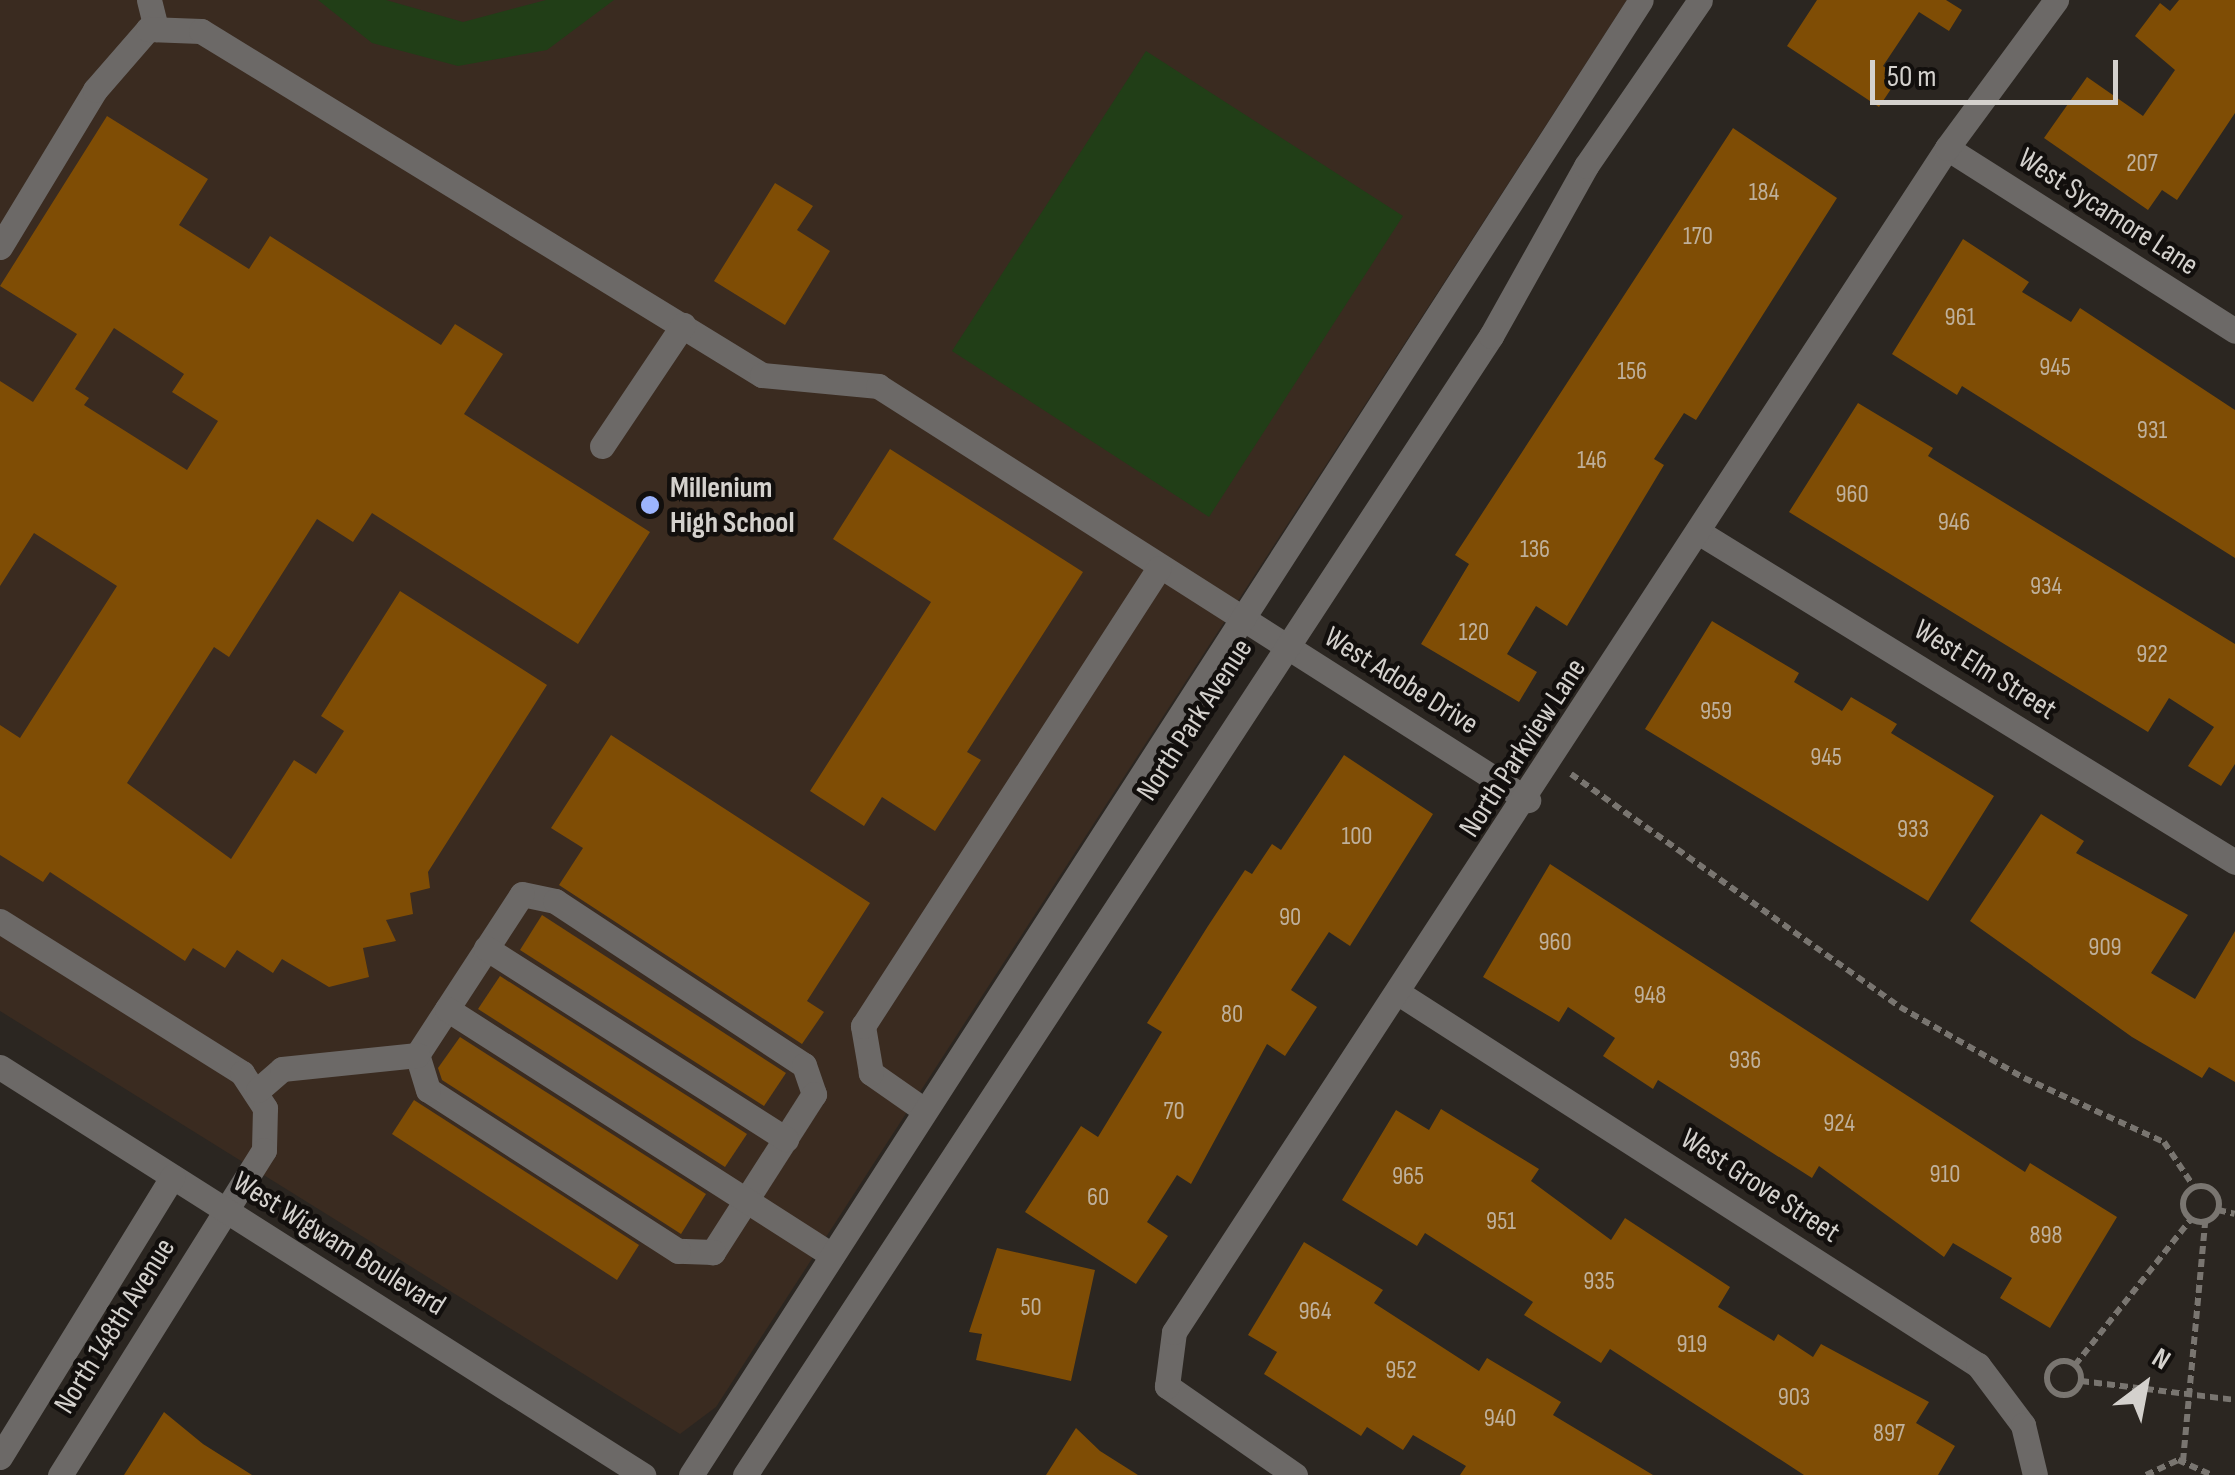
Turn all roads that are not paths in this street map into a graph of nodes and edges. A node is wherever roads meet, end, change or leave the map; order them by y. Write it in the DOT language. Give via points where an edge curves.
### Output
graph roads {
  1 [pos="149,0"];
  2 [pos="1640,0"];
  3 [pos="1700,0"];
  4 [pos="2056,0"];
  5 [pos="156,29"];
  6 [pos="1947,148"];
  7 [pos="0,248"];
  8 [pos="683,325"];
  9 [pos="2235,331"];
  10 [pos="602,446"];
  11 [pos="1700,533"];
  12 [pos="1159,568"];
  13 [pos="1239,617"];
  14 [pos="1283,644"];
  15 [pos="1528,800"];
  16 [pos="2235,862"];
  17 [pos="0,921"];
  18 [pos="486,948"];
  19 [pos="1400,994"];
  20 [pos="447,1009"];
  21 [pos="416,1056"];
  22 [pos="0,1067"];
  23 [pos="258,1090"];
  24 [pos="924,1110"];
  25 [pos="786,1139"];
  26 [pos="172,1177"];
  27 [pos="749,1199"];
  28 [pos="226,1212"];
  29 [pos="832,1255"];
  30 [pos="0,1456"];
  31 [pos="60,1475"];
  32 [pos="643,1475"];
  33 [pos="691,1475"];
  34 [pos="745,1475"];
  35 [pos="1295,1475"];
  36 [pos="2035,1475"];
  1 -- 5 [label="street"];
  2 -- 13 [label="street, North Park Avenue"];
  3 -- 14 [label="street, North Park Avenue"];
  4 -- 6 [label="street, North Parkview Lane"];
  5 -- 7 [label="street" via="95,90"];
  5 -- 8 [label="street, West Adobe Drive" via="201,32"];
  6 -- 9 [label="street, West Sycamore Lane"];
  6 -- 11 [label="street, North Parkview Lane"];
  8 -- 10 [label="street"];
  8 -- 12 [label="street, West Adobe Drive" via="762,375 878,386"];
  11 -- 15 [label="street, North Parkview Lane"];
  11 -- 16 [label="street, West Elm Street"];
  12 -- 13 [label="street, West Adobe Drive"];
  12 -- 24 [label="street" via="863,1026 871,1073"];
  13 -- 14 [label="street, West Adobe Drive"];
  13 -- 24 [label="street, North Park Avenue"];
  14 -- 15 [label="street, West Adobe Drive"];
  14 -- 34 [label="street, North Park Avenue"];
  15 -- 19 [label="street, North Parkview Lane"];
  17 -- 23 [label="street"];
  18 -- 20 [label="street"];
  18 -- 25 [label="street"];
  18 -- 25 [label="street" via="522,894 555,901 804,1065 814,1094"];
  19 -- 35 [label="street, North Parkview Lane" via="1174,1332 1167,1386"];
  19 -- 36 [label="street, West Grove Street" via="1978,1364 2022,1424"];
  20 -- 21 [label="street"];
  20 -- 27 [label="street"];
  21 -- 23 [label="street" via="282,1069"];
  21 -- 27 [label="street" via="428,1090 678,1251 713,1252"];
  22 -- 26 [label="street, West Wigwam Boulevard"];
  23 -- 28 [label="street, North 148th Avenue" via="264,1150"];
  24 -- 29 [label="street, North Park Avenue"];
  25 -- 27 [label="street"];
  26 -- 28 [label="street, West Wigwam Boulevard"];
  26 -- 30 [label="street, North 148th Avenue"];
  27 -- 29 [label="street"];
  28 -- 31 [label="street, North 148th Avenue"];
  28 -- 32 [label="street, West Wigwam Boulevard"];
  29 -- 33 [label="street, North Park Avenue"];
}
